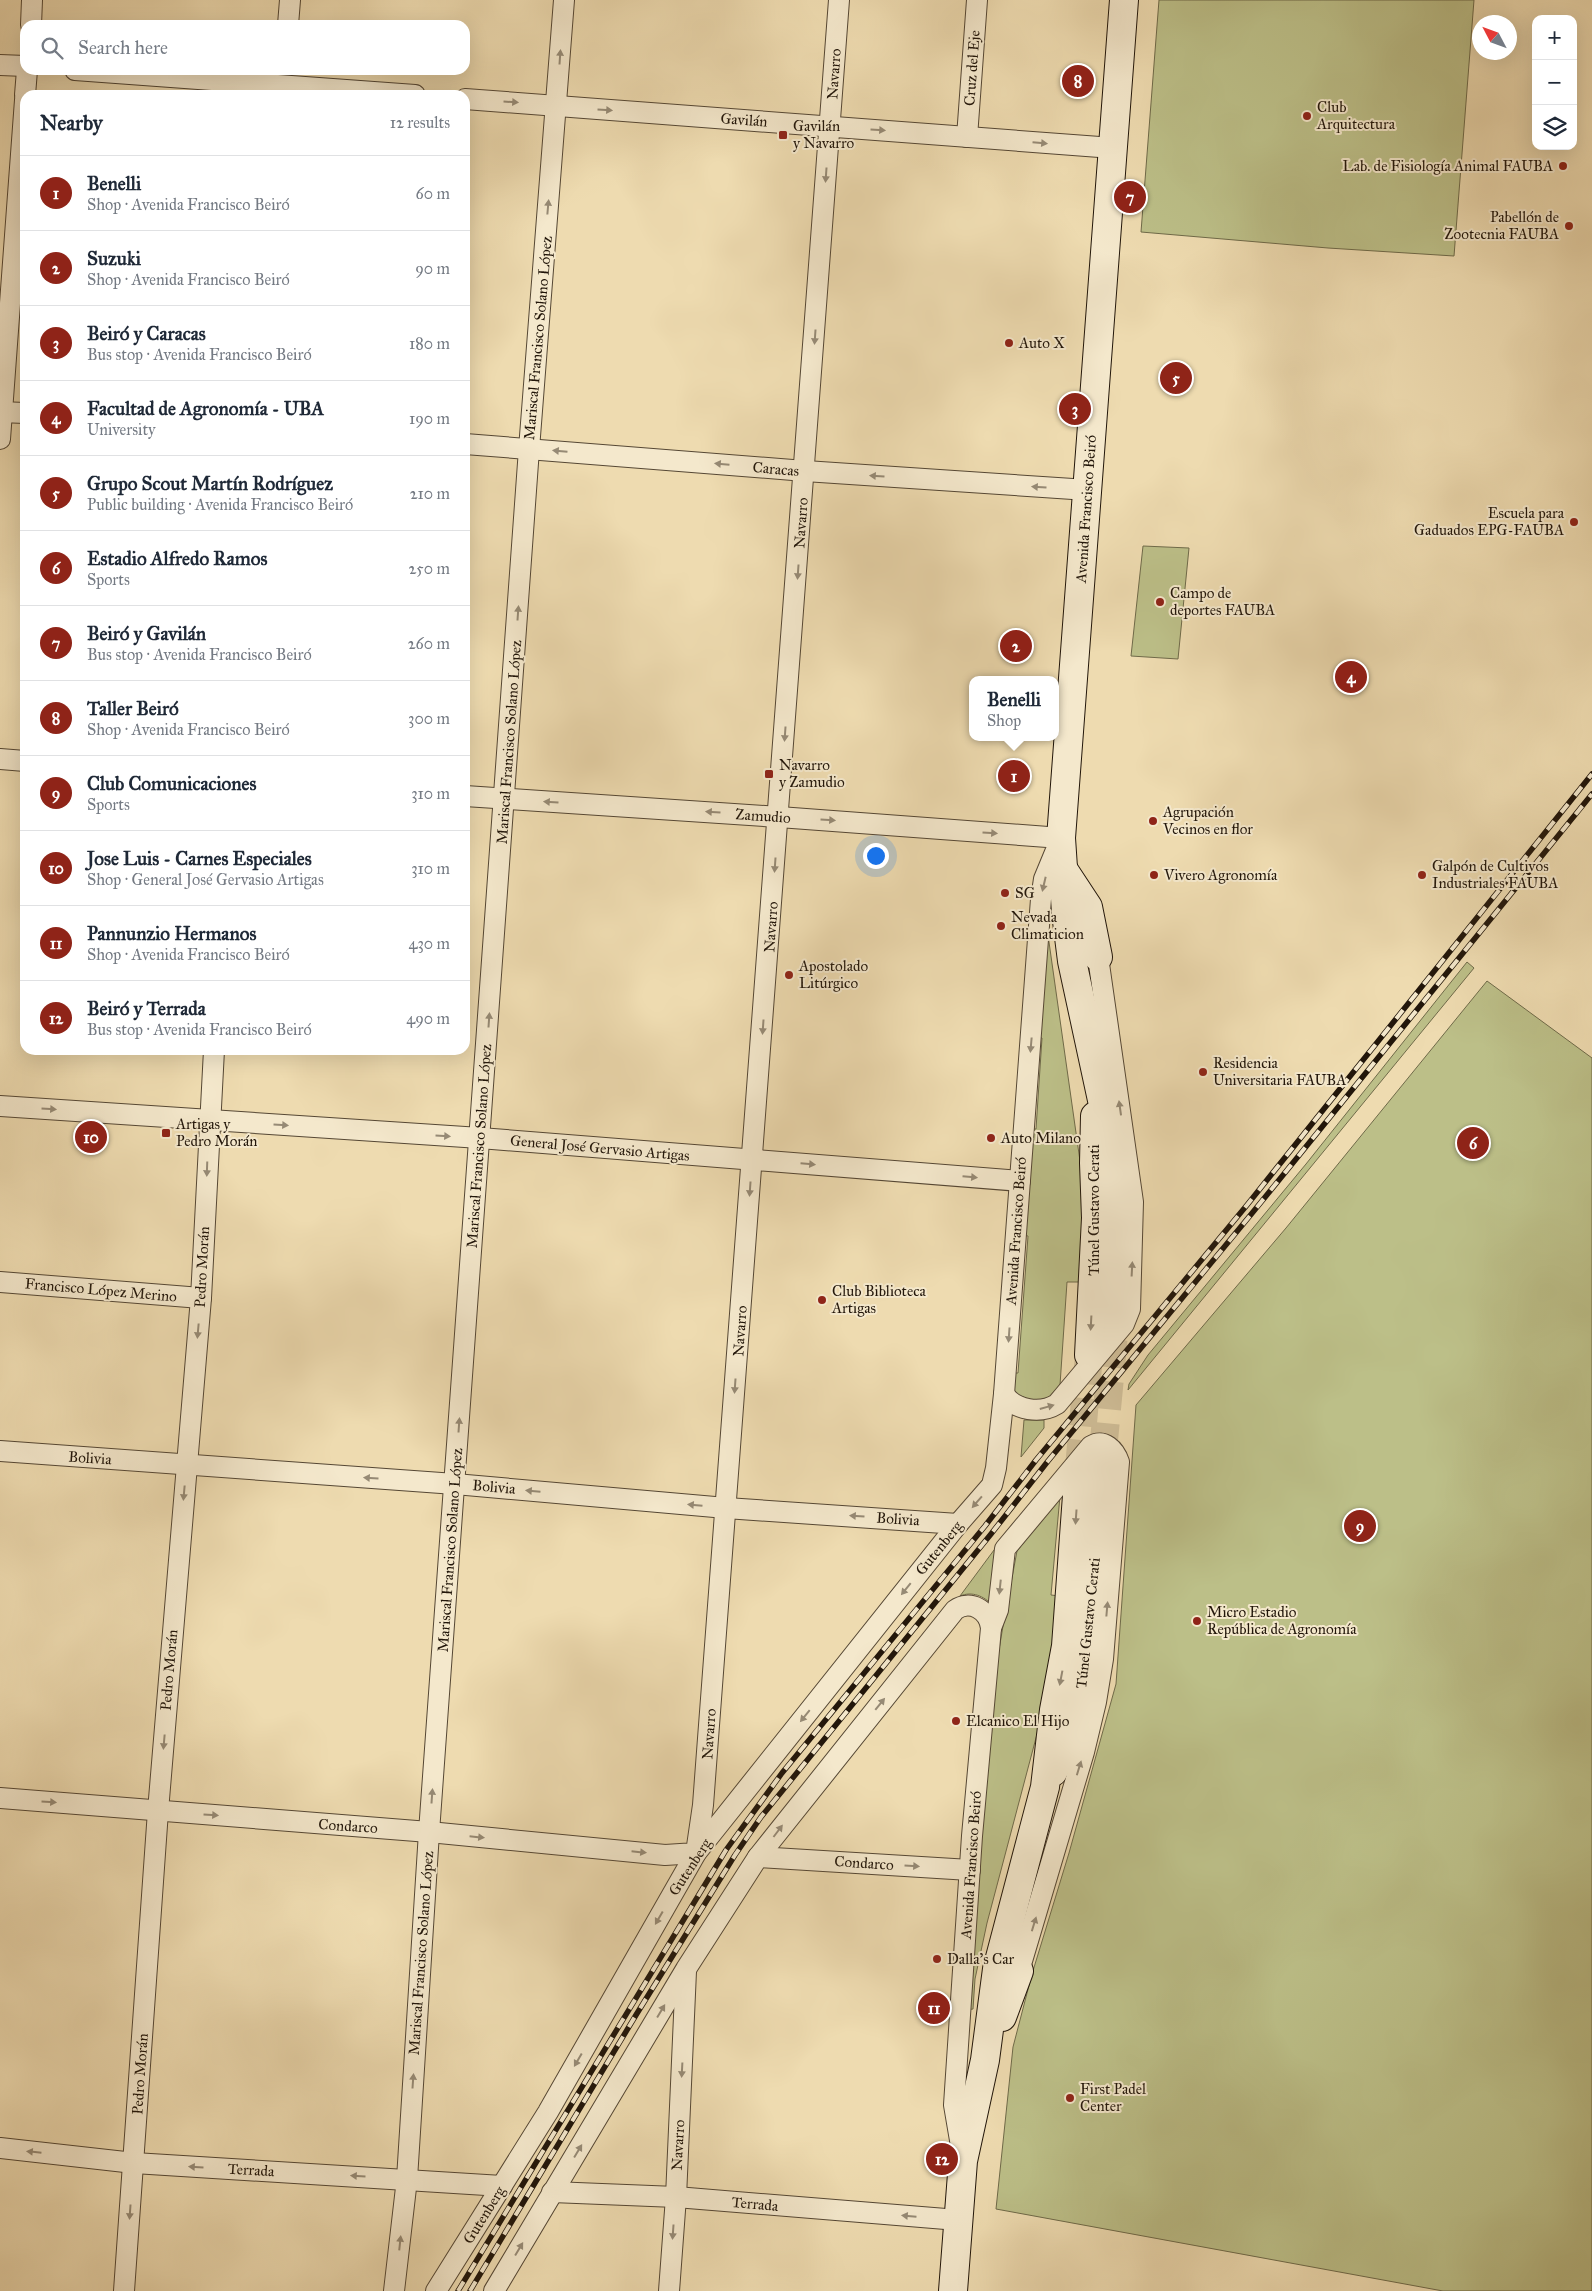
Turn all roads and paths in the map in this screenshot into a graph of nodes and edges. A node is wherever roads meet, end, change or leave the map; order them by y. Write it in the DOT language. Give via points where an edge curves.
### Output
graph roads {
  1 [pos="32,0"];
  2 [pos="290,0"];
  3 [pos="564,0"];
  4 [pos="840,0"];
  5 [pos="977,0"];
  6 [pos="1124,0"];
  7 [pos="31,20"];
  8 [pos="288,20"];
  9 [pos="0,65"];
  10 [pos="20,66"];
  11 [pos="27,75"];
  12 [pos="155,75"];
  13 [pos="284,83"];
  14 [pos="25,90"];
  15 [pos="360,90"];
  16 [pos="470,99"];
  17 [pos="556,106"];
  18 [pos="830,126"];
  19 [pos="967,137"];
  20 [pos="1113,148"];
  21 [pos="20,165"];
  22 [pos="1,412"];
  23 [pos="20,413"];
  24 [pos="0,439"];
  25 [pos="470,444"];
  26 [pos="529,449"];
  27 [pos="805,471"];
  28 [pos="1088,490"];
  29 [pos="0,759"];
  30 [pos="20,761"];
  31 [pos="470,796"];
  32 [pos="504,799"];
  33 [pos="779,816"];
  34 [pos="1061,838"];
  35 [pos="1062,868"];
  36 [pos="1098,957"];
  37 [pos="214,1055"];
  38 [pos="1096,1065"];
  39 [pos="0,1106"];
  40 [pos="209,1121"];
  41 [pos="480,1138"];
  42 [pos="753,1160"];
  43 [pos="1020,1181"];
  44 [pos="0,1282"];
  45 [pos="201,1298"];
  46 [pos="1115,1324"];
  47 [pos="1089,1355"];
  48 [pos="1004,1394"];
  49 [pos="1103,1451"];
  50 [pos="0,1452"];
  51 [pos="186,1466"];
  52 [pos="1079,1468"];
  53 [pos="994,1478"];
  54 [pos="455,1484"];
  55 [pos="726,1508"];
  56 [pos="958,1524"];
  57 [pos="991,1628"];
  58 [pos="1045,1787"];
  59 [pos="0,1798"];
  60 [pos="158,1811"];
  61 [pos="429,1832"];
  62 [pos="696,1853"];
  63 [pos="758,1857"];
  64 [pos="970,1870"];
  65 [pos="686,1969"];
  66 [pos="1019,1971"];
  67 [pos="985,2060"];
  68 [pos="0,2148"];
  69 [pos="963,2161"];
  70 [pos="134,2163"];
  71 [pos="407,2179"];
  72 [pos="502,2186"];
  73 [pos="552,2192"];
  74 [pos="676,2197"];
  75 [pos="958,2220"];
  76 [pos="124,2291"];
  77 [pos="394,2291"];
  78 [pos="436,2291"];
  79 [pos="494,2291"];
  80 [pos="669,2291"];
  81 [pos="953,2291"];
  1 -- 7 [label="street"];
  2 -- 8 [label="street"];
  17 -- 3 [label="street, Mariscal Francisco Solano López, one-way"];
  4 -- 18 [label="street, Navarro"];
  5 -- 19 [label="street, Cruz del Eje"];
  6 -- 20 [label="main road, Avenida Francisco Beiró"];
  9 -- 10 [label="street"];
  11 -- 14 [label="street"];
  12 -- 13 [label="street"];
  13 -- 15 [label="street"];
  16 -- 17 [label="street, Gavilán, one-way"];
  17 -- 18 [label="street, Gavilán, one-way"];
  26 -- 17 [label="street, Mariscal Francisco Solano López, one-way"];
  18 -- 19 [label="street, Gavilán, one-way"];
  18 -- 27 [label="street, Navarro, one-way"];
  19 -- 20 [label="street, Gavilán, one-way"];
  20 -- 28 [label="main road, Avenida Francisco Beiró"];
  21 -- 22 [label="street"];
  22 -- 23 [label="street"];
  22 -- 24 [label="street"];
  25 -- 26 [label="street, Caracas"];
  27 -- 26 [label="street, Caracas, one-way"];
  32 -- 26 [label="street, Mariscal Francisco Solano López, one-way"];
  28 -- 27 [label="street, Caracas, one-way"];
  27 -- 33 [label="street, Navarro, one-way"];
  28 -- 34 [label="main road, Avenida Francisco Beiró"];
  29 -- 30 [label="street"];
  31 -- 32 [label="street, Zamudio"];
  33 -- 32 [label="street, Zamudio, one-way"];
  41 -- 32 [label="street, Mariscal Francisco Solano López, one-way"];
  33 -- 34 [label="street, Zamudio, one-way"];
  33 -- 42 [label="street, Navarro, one-way"];
  34 -- 35 [label="main road, Avenida Francisco Beiró"];
  34 -- 43 [label="street, Avenida Francisco Beiró, one-way" via="1044,879 1041,899"];
  35 -- 36 [label="main road" via="1088,907"];
  35 -- 38 [label="main road, Túnel Gustavo Cerati" via="1072,961"];
  48 -- 36 [label="street, one-way" via="1022,1408 1042,1410 1057,1404 1124,1324 1130,1308 1133,1202"];
  37 -- 40 [label="street, Pedro Morán"];
  38 -- 46 [label="main road, Túnel Gustavo Cerati" via="1113,1151 1115,1178"];
  38 -- 47 [label="main road, Túnel Gustavo Cerati, one-way" via="1096,1218"];
  39 -- 40 [label="street, General José Gervasio Artigas, one-way"];
  40 -- 41 [label="street, General José Gervasio Artigas, one-way"];
  40 -- 45 [label="street, Pedro Morán, one-way"];
  41 -- 42 [label="street, General José Gervasio Artigas"];
  54 -- 41 [label="street, Mariscal Francisco Solano López, one-way"];
  42 -- 43 [label="street, General José Gervasio Artigas, one-way"];
  42 -- 55 [label="street, Navarro, one-way"];
  43 -- 48 [label="street, Avenida Francisco Beiró, one-way"];
  44 -- 45 [label="street, Francisco López Merino"];
  45 -- 51 [label="street, Pedro Morán, one-way"];
  48 -- 53 [label="street, Avenida Francisco Beiró"];
  49 -- 58 [label="main road, Túnel Gustavo Cerati" via="1082,1688 1071,1737"];
  50 -- 51 [label="street, Bolivia"];
  54 -- 51 [label="street, Bolivia, one-way"];
  51 -- 60 [label="street, Pedro Morán, one-way"];
  52 -- 58 [label="main road, Túnel Gustavo Cerati, one-way" via="1066,1646"];
  53 -- 56 [label="street, Gutenberg, one-way" via="992,1485"];
  55 -- 54 [label="street, Bolivia, one-way"];
  61 -- 54 [label="street, Mariscal Francisco Solano López, one-way"];
  56 -- 55 [label="street, Bolivia, one-way"];
  55 -- 62 [label="street, Navarro" via="703,1805"];
  56 -- 62 [label="street, Gutenberg, one-way"];
  63 -- 57 [label="street, one-way" via="955,1610 962,1605 975,1607 990,1618"];
  57 -- 64 [label="street, Avenida Francisco Beiró"];
  66 -- 57 [label="street, Avenida Francisco Beiró, one-way" via="1086,1744 1101,1677 1119,1462 1109,1447 1104,1444 1091,1446 1007,1546 998,1610"];
  58 -- 67 [label="main road, Túnel Gustavo Cerati" via="997,1969"];
  59 -- 60 [label="street, Condarco, one-way"];
  60 -- 61 [label="street, Condarco, one-way"];
  60 -- 70 [label="street, Pedro Morán"];
  61 -- 62 [label="street, Condarco, one-way" via="665,1855"];
  71 -- 61 [label="street, Mariscal Francisco Solano López, one-way"];
  62 -- 72 [label="street, Gutenberg, one-way"];
  63 -- 64 [label="street, Condarco, one-way"];
  63 -- 65 [label="street"];
  64 -- 69 [label="street, Avenida Francisco Beiró" via="954,2105"];
  73 -- 65 [label="street, one-way"];
  65 -- 74 [label="street, Navarro, one-way"];
  66 -- 67 [label="main road"];
  67 -- 69 [label="main road, Avenida Francisco Beiró"];
  70 -- 68 [label="street, Terrada, one-way"];
  69 -- 75 [label="main road, Avenida Francisco Beiró"];
  71 -- 70 [label="street, Terrada, one-way"];
  70 -- 76 [label="street, Pedro Morán, one-way"];
  71 -- 72 [label="street, Terrada"];
  77 -- 71 [label="street, Mariscal Francisco Solano López, one-way"];
  72 -- 78 [label="street, Gutenberg"];
  73 -- 74 [label="street, Terrada"];
  79 -- 73 [label="street, one-way"];
  75 -- 74 [label="street, Terrada, one-way"];
  74 -- 80 [label="street, Navarro, one-way"];
  75 -- 81 [label="main road, Avenida Francisco Beiró"];
}
